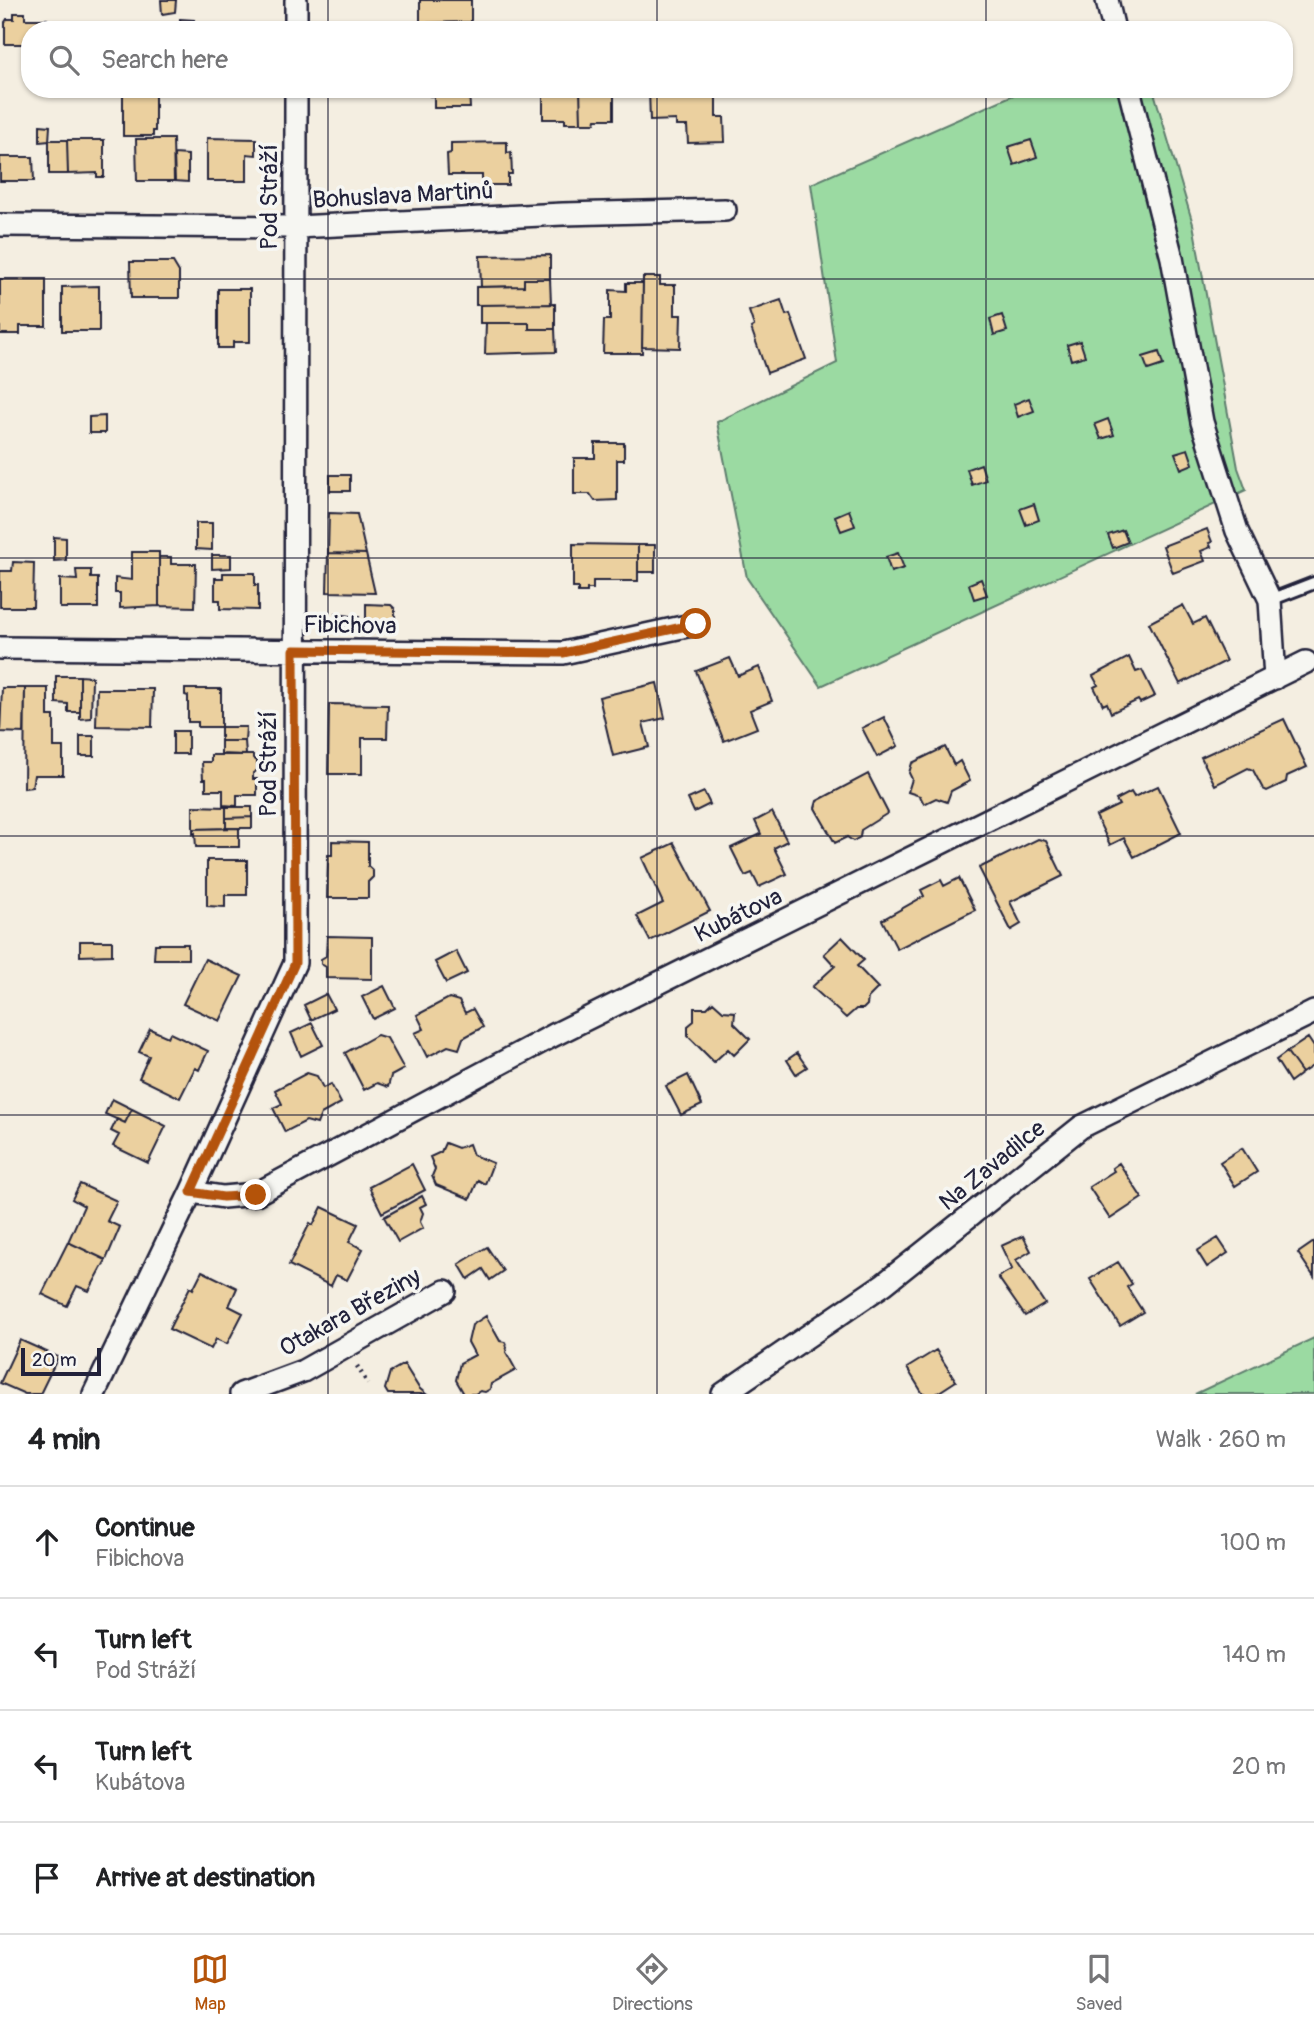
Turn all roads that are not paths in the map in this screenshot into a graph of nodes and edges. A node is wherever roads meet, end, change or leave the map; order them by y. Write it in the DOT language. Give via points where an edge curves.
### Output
graph roads {
  1 [pos="296,0"];
  2 [pos="1107,0"];
  3 [pos="296,21"];
  4 [pos="1112,21"];
  5 [pos="296,98"];
  6 [pos="1131,98"];
  7 [pos="725,210"];
  8 [pos="0,225"];
  9 [pos="296,227"];
  10 [pos="1314,583"];
  11 [pos="1270,600"];
  12 [pos="696,624"];
  13 [pos="0,648"];
  14 [pos="294,650"];
  15 [pos="1306,662"];
  16 [pos="1275,678"];
  17 [pos="1314,1012"];
  18 [pos="191,1192"];
  19 [pos="444,1291"];
  20 [pos="94,1394"];
  21 [pos="242,1394"];
  22 [pos="723,1394"];
  1 -- 3 [label="street"];
  2 -- 4 [label="street"];
  5 -- 9 [label="street, Pod Stráží"];
  6 -- 11 [label="street" via="1172,258 1202,422 1237,531"];
  7 -- 9 [label="street, Bohuslava Martinů"];
  8 -- 9 [label="street, Bohuslava Martinů"];
  9 -- 14 [label="street, Pod Stráží"];
  10 -- 11 [label="lane"];
  11 -- 16 [label="street"];
  12 -- 14 [label="street, Fibichova" via="563,653"];
  13 -- 14 [label="street, Fibichova"];
  14 -- 18 [label="street, Pod Stráží" via="295,963"];
  15 -- 16 [label="street, Kubátova"];
  16 -- 18 [label="street, Kubátova" via="554,1035 256,1195 223,1197"];
  17 -- 22 [label="street, Na Zavadilce" via="1081,1127 884,1284"];
  18 -- 20 [label="street, Pod Stráží"];
  19 -- 21 [label="street, Otakara Březiny" via="303,1371"];
}
